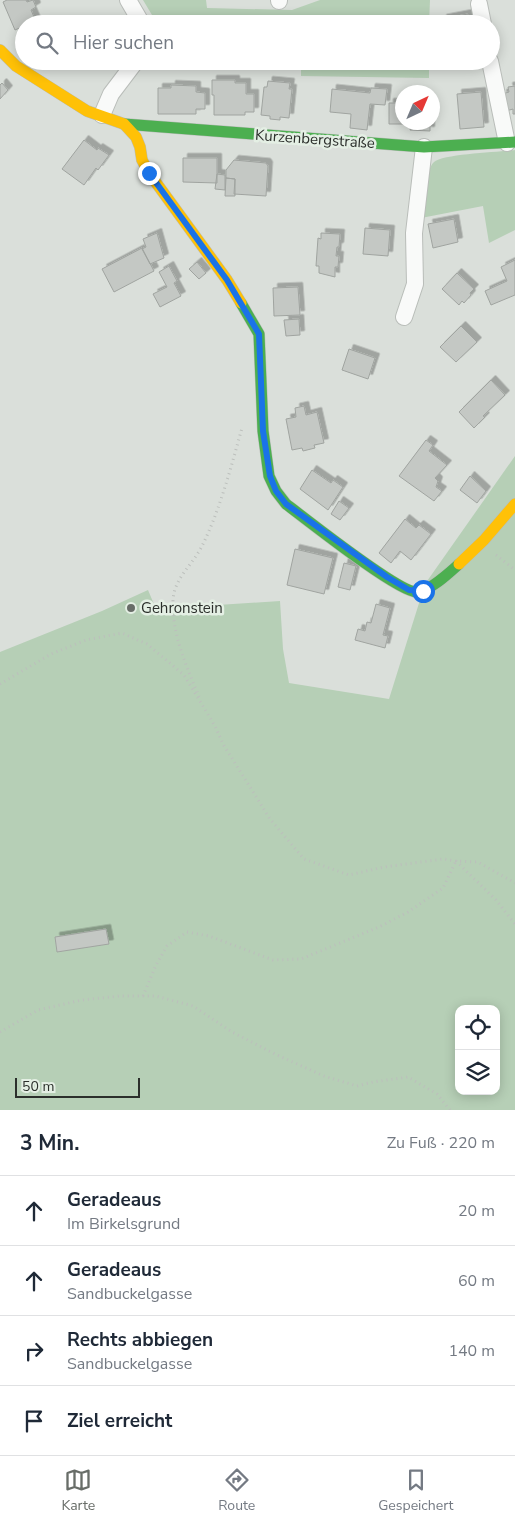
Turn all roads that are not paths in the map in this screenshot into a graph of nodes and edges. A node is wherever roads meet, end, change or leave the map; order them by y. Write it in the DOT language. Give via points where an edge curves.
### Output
graph roads {
  1 [pos="128,0"];
  2 [pos="479,4"];
  3 [pos="137,15"];
  4 [pos="481,15"];
  5 [pos="0,50"];
  6 [pos="15,65"];
  7 [pos="22,70"];
  8 [pos="129,70"];
  9 [pos="492,70"];
  10 [pos="102,115"];
  11 [pos="124,124"];
  12 [pos="511,142"];
  13 [pos="424,147"];
  14 [pos="404,317"];
  15 [pos="515,504"];
  1 -- 3 [label="street"];
  2 -- 4 [label="street"];
  5 -- 6 [label="street"];
  7 -- 10 [label="street" via="87,111"];
  8 -- 10 [label="street" via="111,94"];
  9 -- 12 [label="street, Kurzenbergstraße"];
  10 -- 11 [label="street"];
  11 -- 13 [label="street, Kurzenbergstraße"];
  11 -- 15 [label="street" via="136,137 149,173 227,280 259,334 263,431 270,476 286,504 387,577 409,590 423,591 441,579 494,530"];
  12 -- 13 [label="street, Kurzenbergstraße"];
  13 -- 14 [label="street" via="414,233 415,284"];
}
